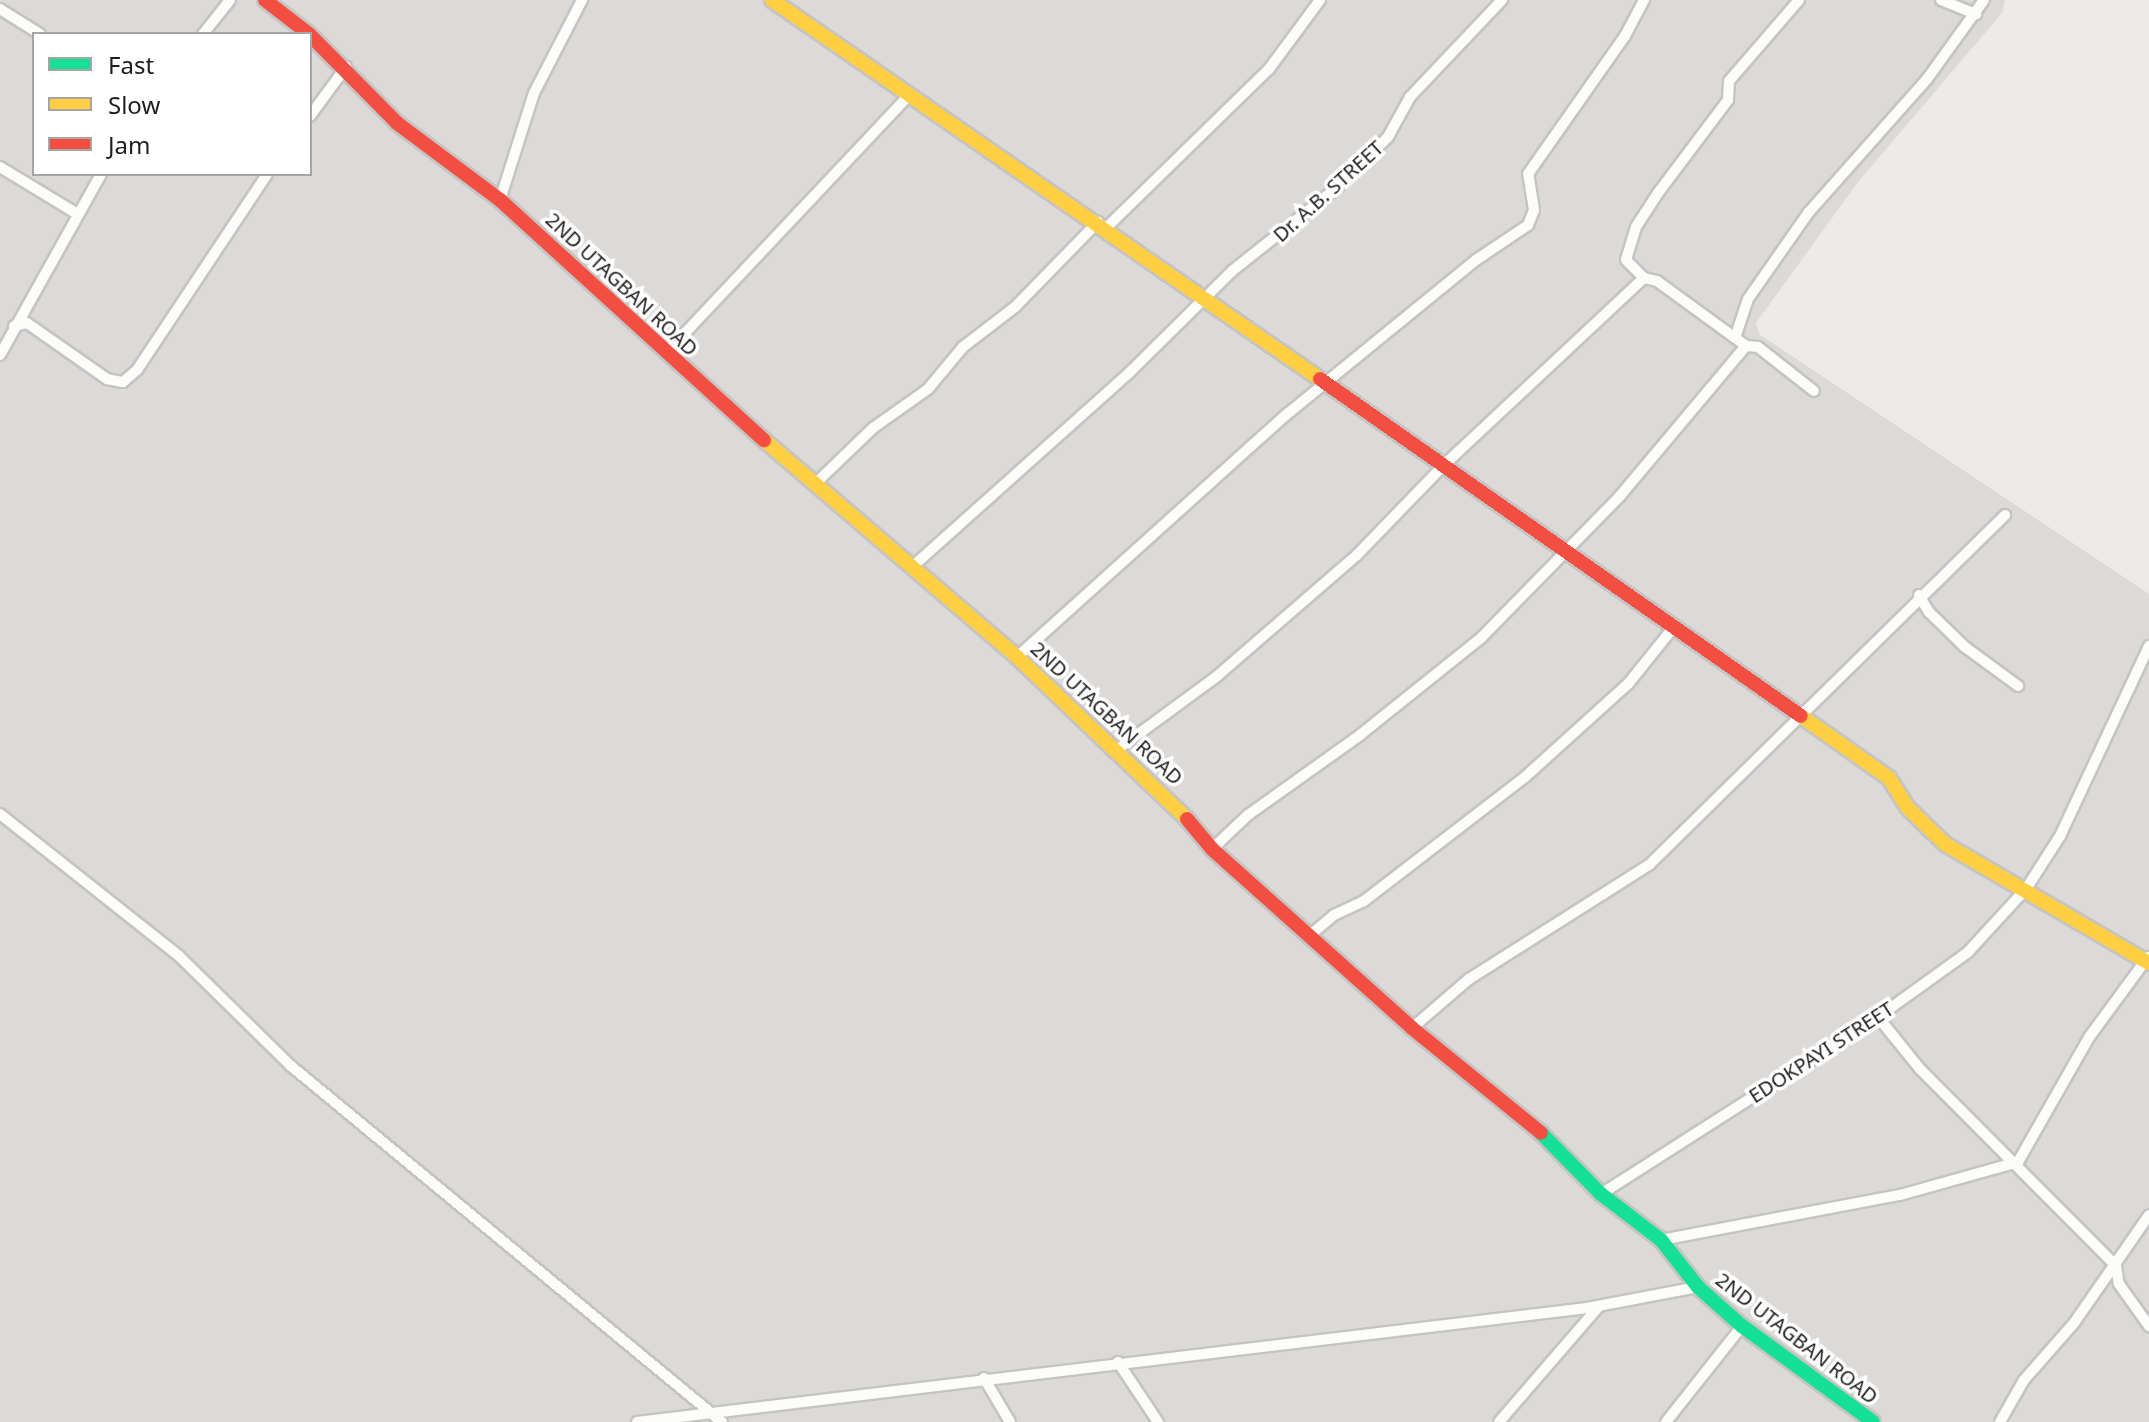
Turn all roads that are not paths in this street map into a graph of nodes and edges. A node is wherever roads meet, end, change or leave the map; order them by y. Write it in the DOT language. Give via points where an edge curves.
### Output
graph roads {
  1 [pos="230,0"];
  2 [pos="265,0"];
  3 [pos="582,0"];
  4 [pos="772,0"];
  5 [pos="1320,0"];
  6 [pos="1502,0"];
  7 [pos="1644,0"];
  8 [pos="1799,0"];
  9 [pos="1941,0"];
  10 [pos="1984,0"];
  11 [pos="0,9"];
  12 [pos="1976,14"];
  13 [pos="37,32"];
  14 [pos="205,32"];
  15 [pos="306,32"];
  16 [pos="312,37"];
  17 [pos="346,67"];
  18 [pos="910,94"];
  19 [pos="312,113"];
  20 [pos="0,167"];
  21 [pos="100,176"];
  22 [pos="266,176"];
  23 [pos="500,200"];
  24 [pos="76,213"];
  25 [pos="1102,225"];
  26 [pos="1644,278"];
  27 [pos="1206,300"];
  28 [pos="14,326"];
  29 [pos="1735,338"];
  30 [pos="1746,346"];
  31 [pos="669,350"];
  32 [pos="0,355"];
  33 [pos="1326,383"];
  34 [pos="1814,391"];
  35 [pos="1444,465"];
  36 [pos="817,482"];
  37 [pos="2005,515"];
  38 [pos="1568,553"];
  39 [pos="912,567"];
  40 [pos="1919,595"];
  41 [pos="1673,628"];
  42 [pos="2149,646"];
  43 [pos="1017,657"];
  44 [pos="2018,686"];
  45 [pos="1799,719"];
  46 [pos="1118,749"];
  47 [pos="0,814"];
  48 [pos="1212,849"];
  49 [pos="2026,889"];
  50 [pos="1309,936"];
  51 [pos="2148,960"];
  52 [pos="1878,1017"];
  53 [pos="1412,1028"];
  54 [pos="2018,1162"];
  55 [pos="1601,1194"];
  56 [pos="2149,1215"];
  57 [pos="1661,1240"];
  58 [pos="2116,1266"];
  59 [pos="1698,1287"];
  60 [pos="1599,1306"];
  61 [pos="1742,1326"];
  62 [pos="2149,1326"];
  63 [pos="1118,1362"];
  64 [pos="984,1378"];
  65 [pos="710,1410"];
  66 [pos="1866,1420"];
  67 [pos="637,1422"];
  68 [pos="722,1422"];
  69 [pos="1010,1422"];
  70 [pos="1158,1422"];
  71 [pos="1499,1422"];
  72 [pos="1666,1422"];
  73 [pos="2000,1422"];
  1 -- 14 [label="street"];
  2 -- 15 [label="street, 2ND UTAGBAN ROAD"];
  3 -- 23 [label="street" via="534,93"];
  4 -- 18 [label="street"];
  5 -- 25 [label="street" via="1269,69"];
  6 -- 27 [label="street, Dr. A.B. STREET" via="1410,97 1388,137 1370,156 1232,271"];
  7 -- 33 [label="street" via="1625,36 1528,174 1534,210 1528,225 1476,260"];
  8 -- 26 [label="street" via="1729,81 1728,100 1636,227 1626,260"];
  9 -- 12 [label="street"];
  10 -- 12 [label="street"];
  11 -- 13 [label="street"];
  12 -- 29 [label="street" via="1927,79 1809,212 1748,299"];
  16 -- 17 [label="street, 2ND UTAGBAN ROAD"];
  17 -- 19 [label="street"];
  17 -- 23 [label="street, 2ND UTAGBAN ROAD" via="397,123"];
  18 -- 25 [label="street"];
  18 -- 31 [label="street"];
  20 -- 24 [label="street"];
  21 -- 24 [label="street"];
  22 -- 28 [label="street" via="137,370 123,382 107,379 27,323"];
  23 -- 31 [label="street, 2ND UTAGBAN ROAD"];
  24 -- 28 [label="street"];
  25 -- 27 [label="street"];
  25 -- 36 [label="street" via="1015,307 963,347 928,389 873,428"];
  26 -- 29 [label="street" via="1657,281"];
  26 -- 35 [label="street"];
  27 -- 33 [label="street"];
  27 -- 39 [label="street, Dr. A.B. STREET"];
  28 -- 32 [label="street"];
  29 -- 30 [label="street"];
  30 -- 34 [label="street" via="1758,347"];
  30 -- 38 [label="street"];
  31 -- 36 [label="street, 2ND UTAGBAN ROAD" via="694,381"];
  33 -- 35 [label="street"];
  33 -- 43 [label="street"];
  35 -- 38 [label="street"];
  35 -- 46 [label="street" via="1357,555 1216,677"];
  36 -- 39 [label="street, 2ND UTAGBAN ROAD"];
  37 -- 40 [label="street"];
  38 -- 41 [label="street"];
  38 -- 48 [label="street" via="1449,664 1248,815"];
  39 -- 43 [label="street, 2ND UTAGBAN ROAD"];
  40 -- 44 [label="street" via="1965,647"];
  40 -- 45 [label="street" via="1811,700"];
  41 -- 45 [label="street"];
  41 -- 50 [label="street" via="1628,684 1525,777 1364,901 1334,915"];
  42 -- 49 [label="street, EDOKPAYI STREET" via="2060,836"];
  43 -- 46 [label="street, 2ND UTAGBAN ROAD"];
  45 -- 49 [label="street" via="1889,778 1907,807 1945,844"];
  45 -- 53 [label="street" via="1650,864 1469,979"];
  46 -- 48 [label="street, 2ND UTAGBAN ROAD"];
  47 -- 65 [label="street" via="179,956 291,1066"];
  48 -- 50 [label="street, 2ND UTAGBAN ROAD"];
  49 -- 51 [label="street"];
  49 -- 52 [label="street, EDOKPAYI STREET" via="1968,952"];
  50 -- 53 [label="street, 2ND UTAGBAN ROAD"];
  51 -- 54 [label="street" via="2090,1036"];
  52 -- 54 [label="street" via="1920,1069"];
  52 -- 55 [label="street, EDOKPAYI STREET"];
  53 -- 55 [label="street, 2ND UTAGBAN ROAD" via="1519,1110"];
  54 -- 57 [label="street" via="1900,1195"];
  54 -- 58 [label="street"];
  55 -- 57 [label="street, 2ND UTAGBAN ROAD"];
  56 -- 58 [label="street"];
  57 -- 59 [label="street, 2ND UTAGBAN ROAD"];
  58 -- 62 [label="street" via="2119,1284"];
  58 -- 73 [label="street" via="2024,1380"];
  59 -- 60 [label="street"];
  59 -- 61 [label="street, 2ND UTAGBAN ROAD"];
  60 -- 63 [label="street"];
  60 -- 71 [label="street"];
  61 -- 66 [label="street, 2ND UTAGBAN ROAD"];
  61 -- 72 [label="street"];
  63 -- 64 [label="street"];
  63 -- 70 [label="street"];
  64 -- 65 [label="street"];
  64 -- 69 [label="street"];
  65 -- 67 [label="street"];
  65 -- 68 [label="street"];
}
